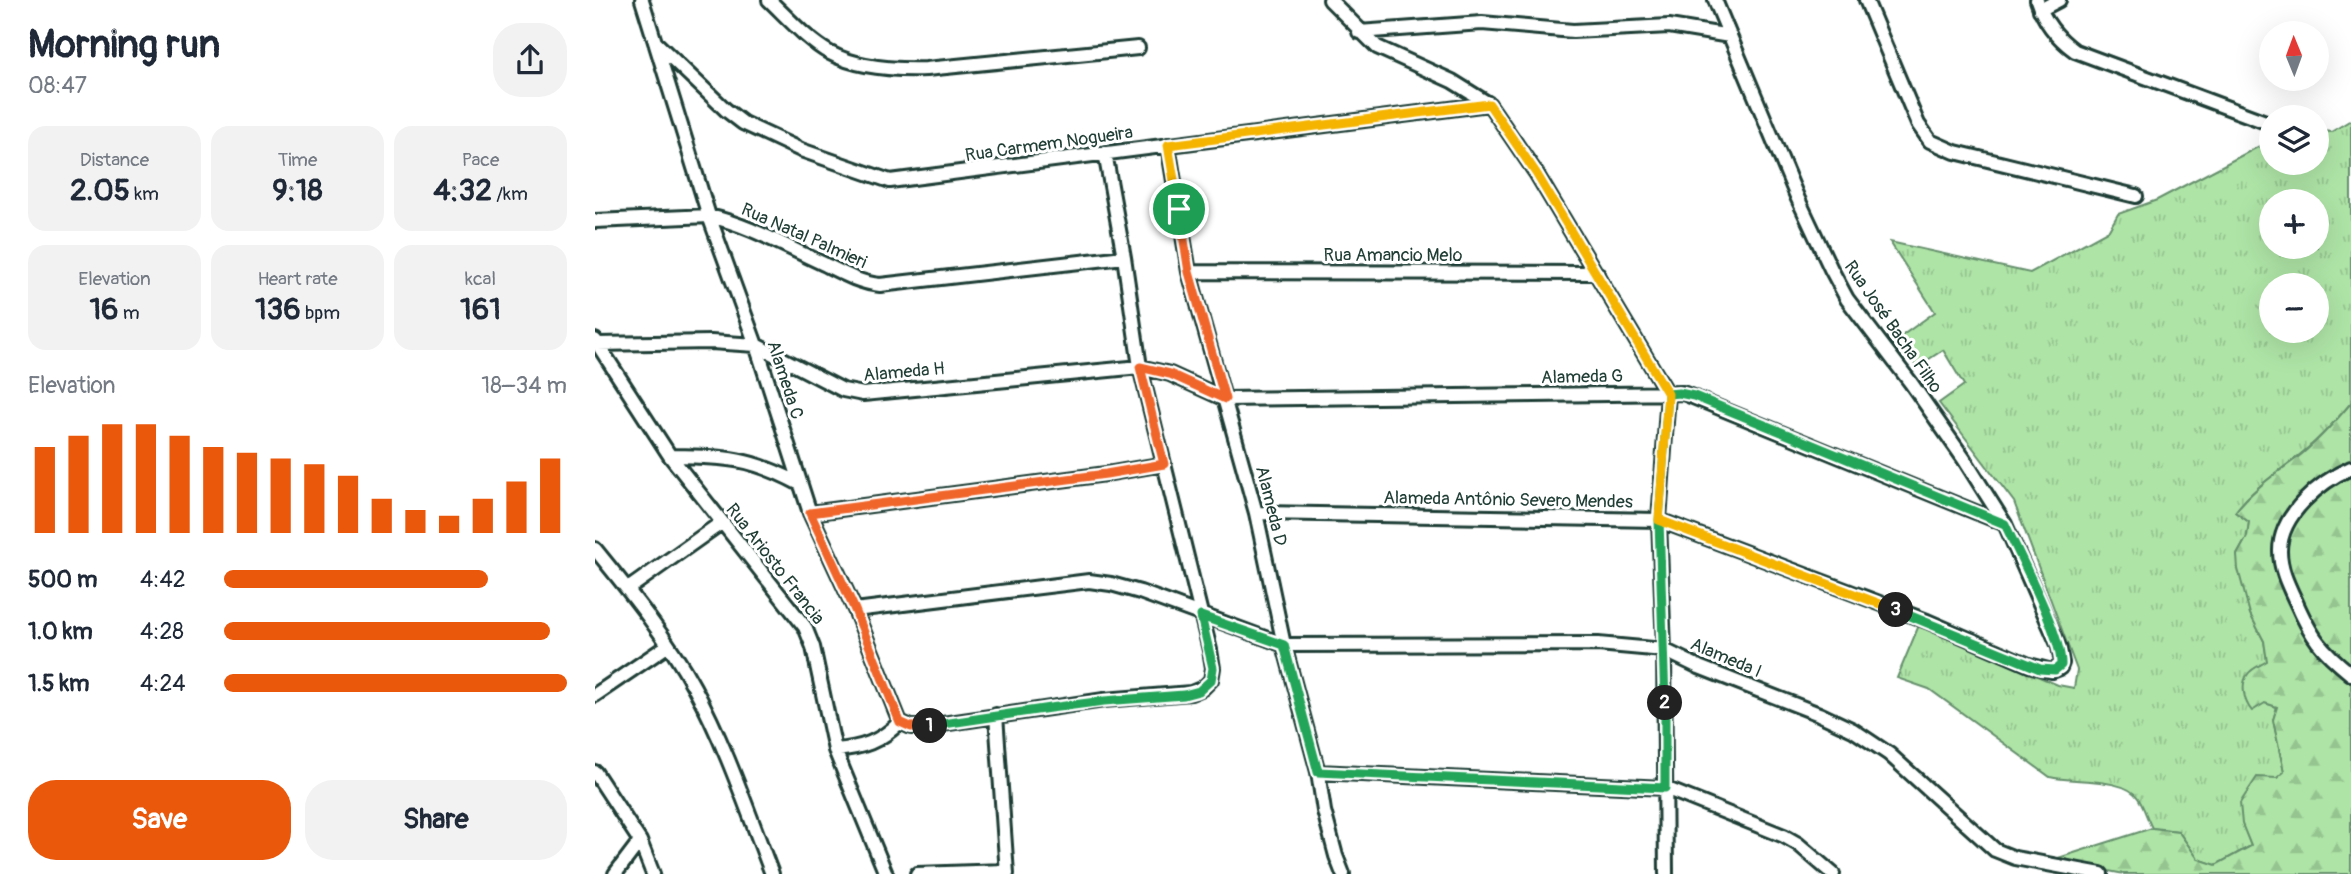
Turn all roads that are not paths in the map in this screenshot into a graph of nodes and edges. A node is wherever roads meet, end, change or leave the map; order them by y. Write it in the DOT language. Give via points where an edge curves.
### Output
graph roads {
  1 [pos="642,0"];
  2 [pos="769,0"];
  3 [pos="1330,0"];
  4 [pos="1715,0"];
  5 [pos="1866,0"];
  6 [pos="2059,0"];
  7 [pos="2038,5"];
  8 [pos="1359,32"];
  9 [pos="1730,36"];
  10 [pos="655,41"];
  11 [pos="1138,48"];
  12 [pos="1489,104"];
  13 [pos="2259,120"];
  14 [pos="1168,145"];
  15 [pos="1105,153"];
  16 [pos="2136,195"];
  17 [pos="709,216"];
  18 [pos="595,221"];
  19 [pos="1124,257"];
  20 [pos="1189,272"];
  21 [pos="1597,273"];
  22 [pos="596,342"];
  23 [pos="755,345"];
  24 [pos="1140,367"];
  25 [pos="1668,394"];
  26 [pos="1225,399"];
  27 [pos="670,456"];
  28 [pos="1164,464"];
  29 [pos="2351,468"];
  30 [pos="800,484"];
  31 [pos="810,513"];
  32 [pos="1256,513"];
  33 [pos="1659,520"];
  34 [pos="721,523"];
  35 [pos="2005,524"];
  36 [pos="595,549"];
  37 [pos="628,589"];
  38 [pos="855,610"];
  39 [pos="1201,616"];
  40 [pos="2049,622"];
  41 [pos="1284,645"];
  42 [pos="667,646"];
  43 [pos="1664,650"];
  44 [pos="2351,674"];
  45 [pos="595,695"];
  46 [pos="996,715"];
  47 [pos="900,722"];
  48 [pos="835,750"];
  49 [pos="595,772"];
  50 [pos="1318,772"];
  51 [pos="1665,788"];
  52 [pos="640,841"];
  53 [pos="1006,872"];
  54 [pos="615,874"];
  55 [pos="653,874"];
  56 [pos="772,874"];
  57 [pos="886,874"];
  58 [pos="917,874"];
  59 [pos="1343,874"];
  60 [pos="1666,874"];
  61 [pos="1833,874"];
  62 [pos="2101,874"];
  1 -- 10 [label="street, Alameda C"];
  2 -- 11 [label="street" via="830,53 847,61 894,68 926,69"];
  3 -- 8 [label="street"];
  4 -- 9 [label="street, Rua José Bacha Filho"];
  5 -- 16 [label="street" via="1913,113 1930,141 1955,152"];
  6 -- 7 [label="street"];
  7 -- 13 [label="street" via="2062,41 2075,51"];
  8 -- 9 [label="street" via="1482,23 1573,31 1676,26"];
  8 -- 12 [label="street" via="1377,47"];
  9 -- 35 [label="street, Rua José Bacha Filho" via="1798,199 1841,287"];
  10 -- 15 [label="street, Rua Carmem Nogueira" via="743,123 885,180"];
  10 -- 17 [label="street, Alameda C"];
  12 -- 14 [label="street, Rua Carmem Nogueira"];
  12 -- 21 [label="street"];
  14 -- 15 [label="street, Rua Carmem Nogueira"];
  14 -- 20 [label="street, Alameda D"];
  15 -- 19 [label="street"];
  17 -- 18 [label="street, Rua Natal Palmieri"];
  17 -- 19 [label="street, Rua Natal Palmieri" via="726,219 853,278 880,285"];
  17 -- 23 [label="street, Alameda C"];
  19 -- 24 [label="street"];
  20 -- 21 [label="street, Rua Amancio Melo"];
  20 -- 26 [label="street, Alameda D"];
  21 -- 25 [label="street"];
  22 -- 23 [label="street, Alameda H"];
  22 -- 27 [label="street, Rua Ariosto Francia"];
  23 -- 24 [label="street, Alameda H" via="843,390 863,394"];
  23 -- 30 [label="street, Alameda C"];
  24 -- 26 [label="street, Alameda G" via="1170,374"];
  24 -- 28 [label="street"];
  25 -- 26 [label="street, Alameda G"];
  25 -- 33 [label="street"];
  25 -- 35 [label="street, Alameda G" via="1694,396"];
  26 -- 32 [label="street, Alameda D"];
  27 -- 30 [label="street" via="751,462"];
  27 -- 34 [label="street, Rua Ariosto Francia"];
  28 -- 31 [label="street"];
  28 -- 39 [label="street"];
  29 -- 44 [label="street" via="2302,503 2284,530 2280,548 2286,581 2309,632"];
  30 -- 31 [label="street, Alameda C"];
  31 -- 38 [label="street, Alameda C"];
  32 -- 33 [label="street, Alameda Antônio Severo Mendes"];
  32 -- 41 [label="street, Alameda D"];
  33 -- 40 [label="street, Alameda Antônio Severo Mendes" via="2052,671 2062,663"];
  33 -- 43 [label="street"];
  34 -- 37 [label="street"];
  34 -- 48 [label="street, Rua Ariosto Francia" via="809,635"];
  35 -- 40 [label="street, Rua José Bacha Filho"];
  36 -- 37 [label="street"];
  37 -- 42 [label="street"];
  38 -- 39 [label="street, Alameda I" via="1089,581 1140,592"];
  38 -- 47 [label="street, Alameda C"];
  39 -- 41 [label="street, Alameda I"];
  39 -- 46 [label="street" via="1213,664 1211,680 1203,688"];
  41 -- 43 [label="street, Alameda I" via="1598,644"];
  41 -- 50 [label="street, Alameda D"];
  42 -- 45 [label="street"];
  42 -- 56 [label="street" via="702,703"];
  43 -- 51 [label="street"];
  43 -- 62 [label="street, Alameda I" via="1853,730 1889,754 1995,850"];
  46 -- 47 [label="street" via="922,727"];
  46 -- 53 [label="street"];
  47 -- 48 [label="street" via="870,744"];
  48 -- 57 [label="street, Rua Ariosto Francia"];
  49 -- 52 [label="street"];
  50 -- 51 [label="street"];
  50 -- 59 [label="street, Alameda D"];
  51 -- 60 [label="street"];
  51 -- 61 [label="street" via="1784,836"];
  52 -- 54 [label="street"];
  52 -- 55 [label="street"];
  53 -- 58 [label="street"];
}
